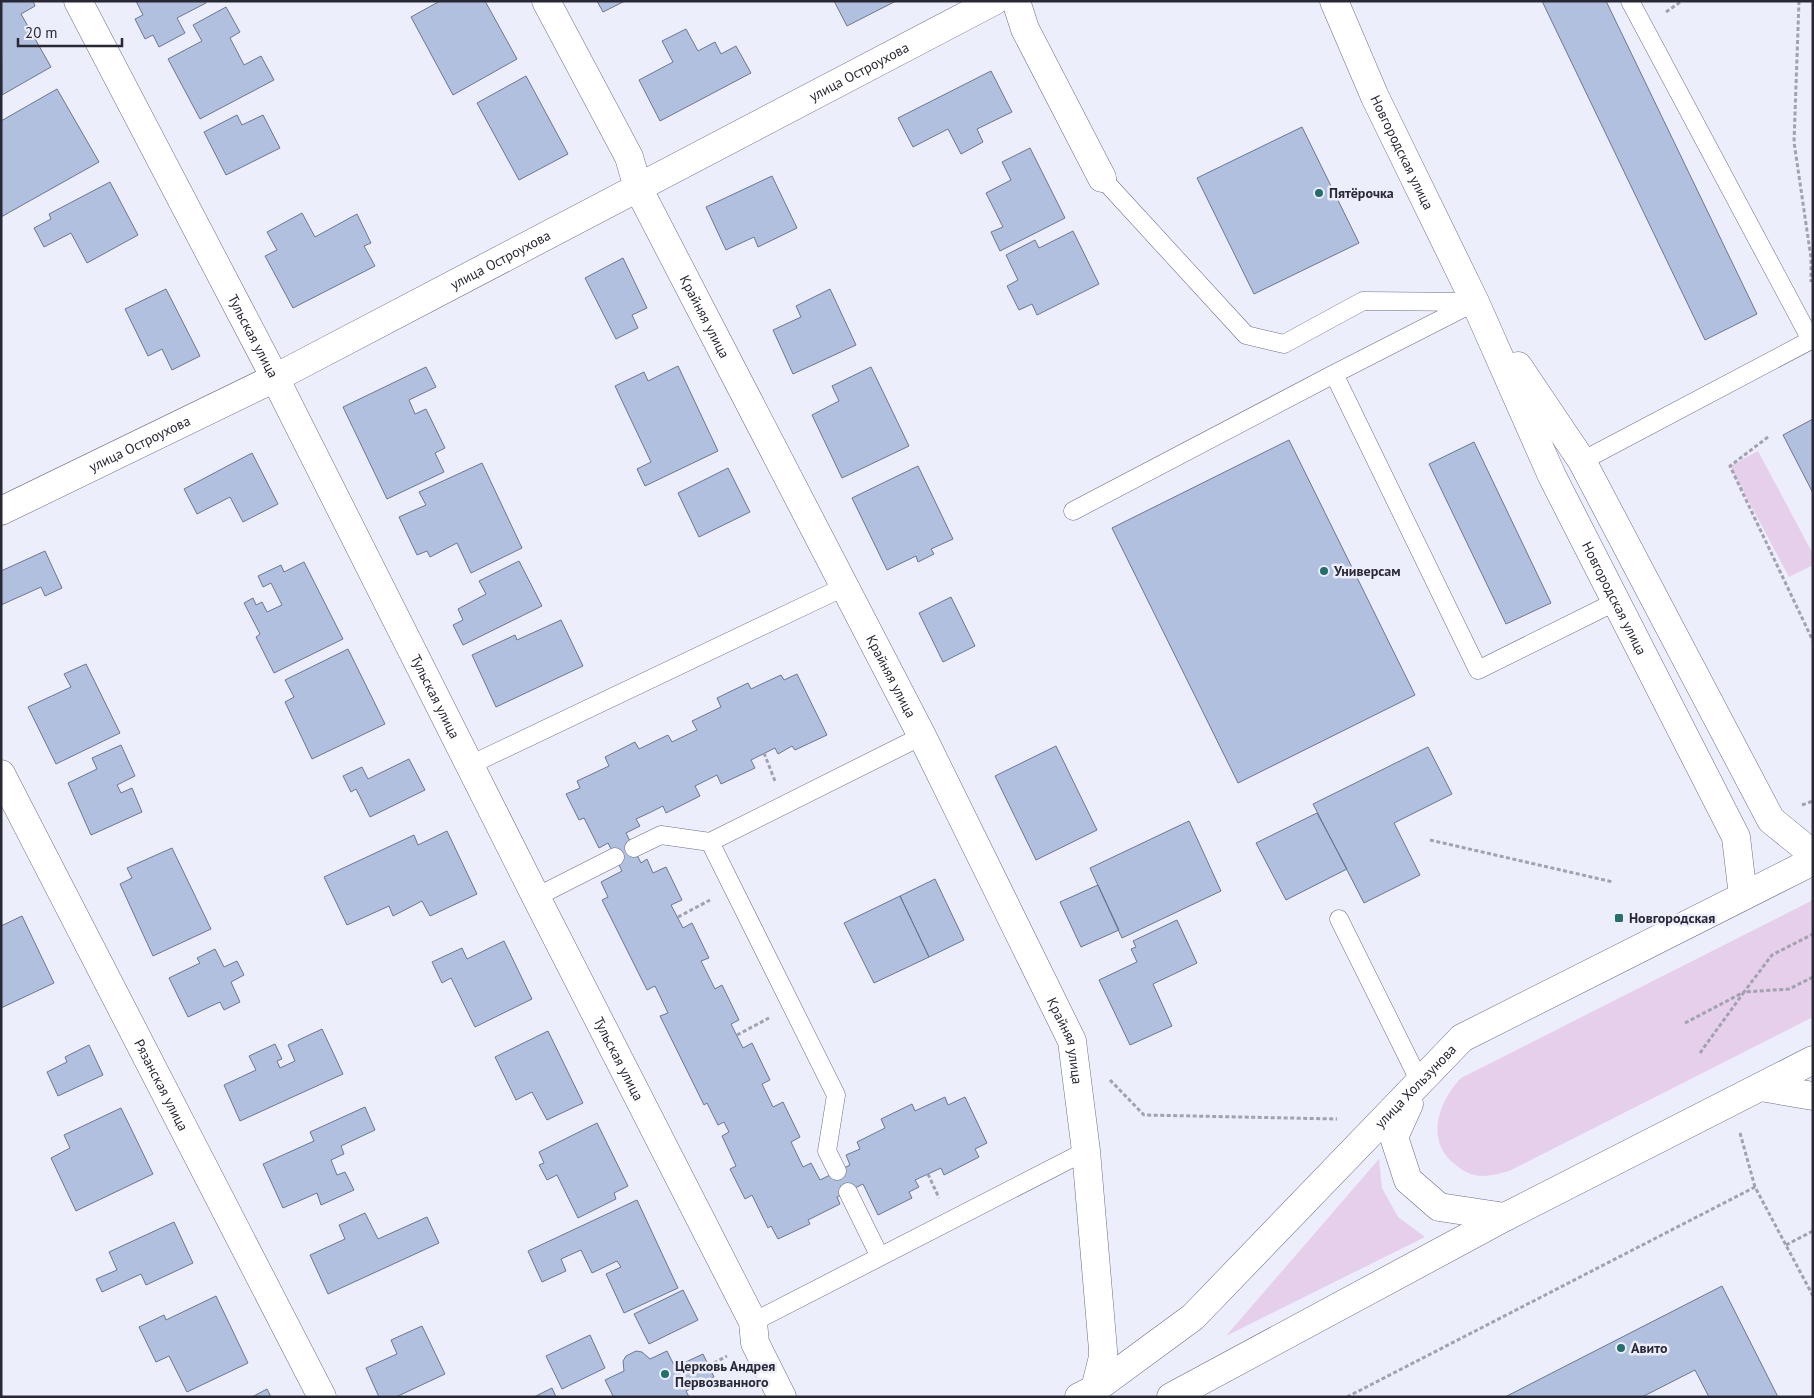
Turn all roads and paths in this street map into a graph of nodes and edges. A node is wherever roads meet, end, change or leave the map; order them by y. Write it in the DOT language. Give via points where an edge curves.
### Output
graph roads {
  1 [pos="78,1"];
  2 [pos="546,1"];
  3 [pos="994,1"];
  4 [pos="1016,1"];
  5 [pos="1334,1"];
  6 [pos="1630,1"];
  7 [pos="1799,1"];
  8 [pos="1102,178"];
  9 [pos="638,188"];
  10 [pos="1811,286"];
  11 [pos="1475,302"];
  12 [pos="1812,339"];
  13 [pos="1334,374"];
  14 [pos="275,378"];
  15 [pos="1768,437"];
  16 [pos="1582,461"];
  17 [pos="1,511"];
  18 [pos="1073,511"];
  19 [pos="844,587"];
  20 [pos="1615,602"];
  21 [pos="1813,641"];
  22 [pos="922,736"];
  23 [pos="470,765"];
  24 [pos="1,774"];
  25 [pos="1430,840"];
  26 [pos="710,842"];
  27 [pos="634,848"];
  28 [pos="1813,854"];
  29 [pos="615,857"];
  30 [pos="1813,861"];
  31 [pos="1613,882"];
  32 [pos="733,888"];
  33 [pos="1743,896"];
  34 [pos="536,897"];
  35 [pos="678,917"];
  36 [pos="1339,919"];
  37 [pos="1813,934"];
  38 [pos="1813,976"];
  39 [pos="1744,992"];
  40 [pos="792,1007"];
  41 [pos="1685,1022"];
  42 [pos="737,1035"];
  43 [pos="1072,1041"];
  44 [pos="1700,1053"];
  45 [pos="1813,1060"];
  46 [pos="1420,1082"];
  47 [pos="1761,1087"];
  48 [pos="1813,1096"];
  49 [pos="1337,1119"];
  50 [pos="1739,1128"];
  51 [pos="1086,1151"];
  52 [pos="837,1171"];
  53 [pos="1755,1187"];
  54 [pos="848,1192"];
  55 [pos="1505,1217"];
  56 [pos="1813,1231"];
  57 [pos="1786,1245"];
  58 [pos="880,1257"];
  59 [pos="1813,1296"];
  60 [pos="753,1322"];
  61 [pos="1087,1393"];
  62 [pos="322,1397"];
  63 [pos="782,1397"];
  64 [pos="1171,1397"];
  65 [pos="1347,1397"];
  1 -- 14 [label="street, Тульская улица"];
  2 -- 9 [label="street, Крайняя улица" via="629,157"];
  3 -- 9 [label="street, улица Остроухова"];
  4 -- 8 [label="street" via="1025,29"];
  5 -- 11 [label="street, Новгородская улица" via="1375,97"];
  6 -- 12 [label="lane"];
  7 -- 10 [label="path" via="1794,142 1811,258"];
  8 -- 11 [label="lane" via="1246,335 1284,344 1364,301"];
  9 -- 14 [label="street, улица Остроухова"];
  9 -- 19 [label="street, Крайняя улица"];
  11 -- 13 [label="lane"];
  11 -- 16 [label="street, Новгородская улица"];
  11 -- 20 [label="street, Новгородская улица" via="1552,476"];
  12 -- 16 [label="lane"];
  13 -- 18 [label="lane"];
  13 -- 20 [label="lane" via="1478,670"];
  14 -- 17 [label="street, улица Остроухова"];
  14 -- 23 [label="street, Тульская улица"];
  15 -- 21 [label="path" via="1730,466"];
  16 -- 28 [label="street, Новгородская улица" via="1771,820"];
  19 -- 22 [label="street, Крайняя улица"];
  19 -- 23 [label="lane"];
  20 -- 33 [label="street, Новгородская улица" via="1736,837"];
  22 -- 26 [label="lane"];
  22 -- 43 [label="street, Крайняя улица"];
  23 -- 34 [label="street, Тульская улица"];
  24 -- 62 [label="street, Рязанская улица"];
  25 -- 31 [label="path"];
  26 -- 27 [label="lane" via="661,835"];
  26 -- 32 [label="lane"];
  29 -- 34 [label="lane"];
  30 -- 33 [label="street, улица Хользунова"];
  32 -- 35 [label="path"];
  32 -- 40 [label="lane"];
  33 -- 46 [label="street, улица Хользунова" via="1462,1038"];
  34 -- 60 [label="street, Тульская улица"];
  36 -- 46 [label="lane"];
  37 -- 39 [label="path" via="1772,955"];
  38 -- 39 [label="path" via="1789,989"];
  39 -- 41 [label="path"];
  39 -- 44 [label="path"];
  40 -- 42 [label="path"];
  40 -- 52 [label="lane" via="836,1095 827,1151"];
  43 -- 49 [label="path" via="1144,1114"];
  43 -- 51 [label="street, Крайняя улица"];
  45 -- 47 [label="street"];
  46 -- 55 [label="street" via="1394,1137 1408,1180 1438,1207"];
  46 -- 61 [label="street, улица Хользунова" via="1192,1317"];
  47 -- 48 [label="street"];
  47 -- 55 [label="street"];
  50 -- 53 [label="path"];
  51 -- 58 [label="lane"];
  51 -- 61 [label="street, Крайняя улица" via="1104,1350"];
  53 -- 57 [label="path"];
  53 -- 65 [label="path"];
  54 -- 58 [label="lane"];
  55 -- 64 [label="street"];
  56 -- 57 [label="path"];
  57 -- 59 [label="path"];
  58 -- 60 [label="lane"];
  60 -- 63 [label="street, Тульская улица" via="755,1343"];
}
